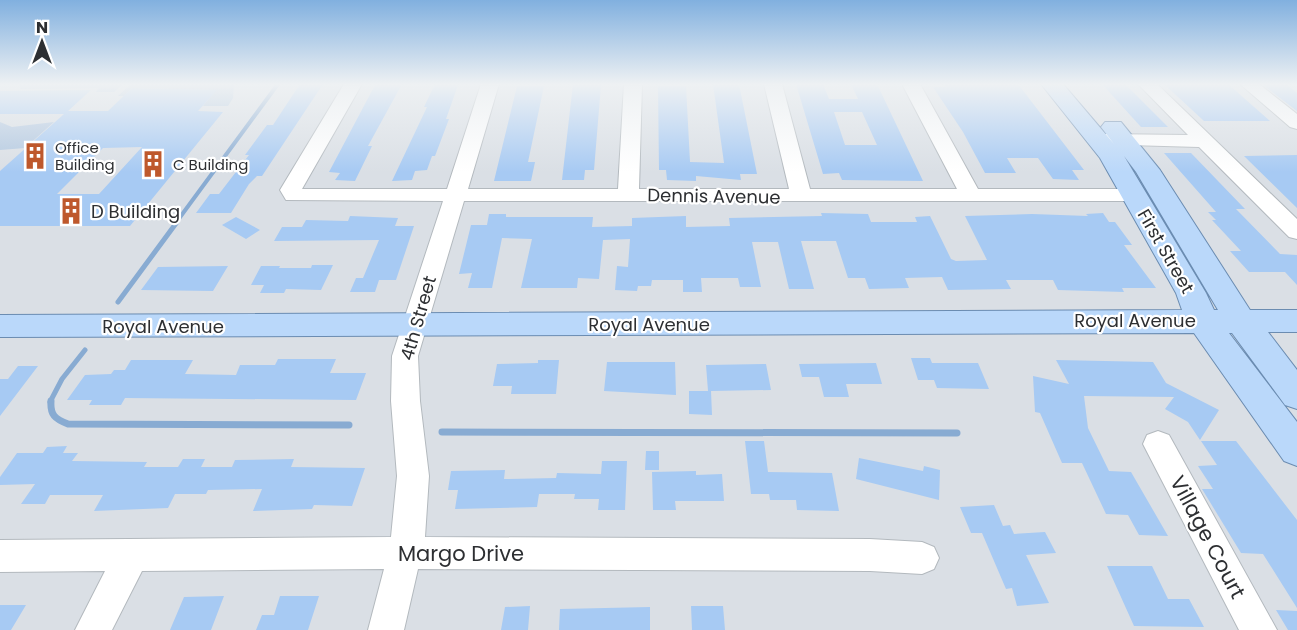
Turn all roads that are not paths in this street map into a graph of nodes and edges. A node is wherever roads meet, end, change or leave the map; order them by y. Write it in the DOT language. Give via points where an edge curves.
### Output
graph roads {
  1 [pos="336,113"];
  2 [pos="481,113"];
  3 [pos="632,113"];
  4 [pos="781,113"];
  5 [pos="927,113"];
  6 [pos="1076,113"];
  7 [pos="1101,113"];
  8 [pos="1176,113"];
  9 [pos="1285,113"];
  10 [pos="1297,123"];
  11 [pos="1098,140"];
  12 [pos="1124,140"];
  13 [pos="1204,141"];
  14 [pos="455,195"];
  15 [pos="628,195"];
  16 [pos="1134,195"];
  17 [pos="802,197"];
  18 [pos="972,197"];
  19 [pos="1297,232"];
  20 [pos="1202,320"];
  21 [pos="1241,321"];
  22 [pos="1297,321"];
  23 [pos="0,326"];
  24 [pos="414,326"];
  25 [pos="1297,395"];
  26 [pos="1158,444"];
  27 [pos="1297,450"];
  28 [pos="404,553"];
  29 [pos="0,556"];
  30 [pos="132,556"];
  31 [pos="922,558"];
  32 [pos="93,630"];
  33 [pos="386,630"];
  34 [pos="1259,630"];
  1 -- 14 [label="street, Dennis Avenue" via="294,184 294,195"];
  2 -- 14 [label="street, 4th Street"];
  3 -- 15 [label="street"];
  4 -- 17 [label="street"];
  5 -- 18 [label="street"];
  6 -- 11 [label="main road, First Street"];
  7 -- 12 [label="main road, First Street"];
  8 -- 13 [label="street"];
  9 -- 10 [label="street"];
  11 -- 12 [label="street"];
  11 -- 16 [label="main road, First Street"];
  12 -- 13 [label="street"];
  12 -- 21 [label="main road, First Street" via="1147,170"];
  13 -- 19 [label="street"];
  14 -- 15 [label="street, Dennis Avenue"];
  14 -- 24 [label="street, 4th Street"];
  15 -- 17 [label="street, Dennis Avenue"];
  16 -- 18 [label="street, Dennis Avenue"];
  16 -- 20 [label="main road, First Street"];
  17 -- 18 [label="street, Dennis Avenue"];
  20 -- 21 [label="main road, Royal Avenue"];
  20 -- 24 [label="main road, Royal Avenue"];
  20 -- 27 [label="main road, First Street"];
  21 -- 22 [label="main road, Royal Avenue"];
  21 -- 25 [label="main road, First Street"];
  23 -- 24 [label="main road, Royal Avenue"];
  24 -- 28 [label="street, 4th Street" via="403,378 413,477"];
  26 -- 34 [label="street, Village Court"];
  28 -- 30 [label="street, Margo Drive"];
  28 -- 31 [label="street, Margo Drive"];
  28 -- 33 [label="street, 4th Street"];
  29 -- 30 [label="street, Margo Drive"];
  30 -- 32 [label="street"];
}
